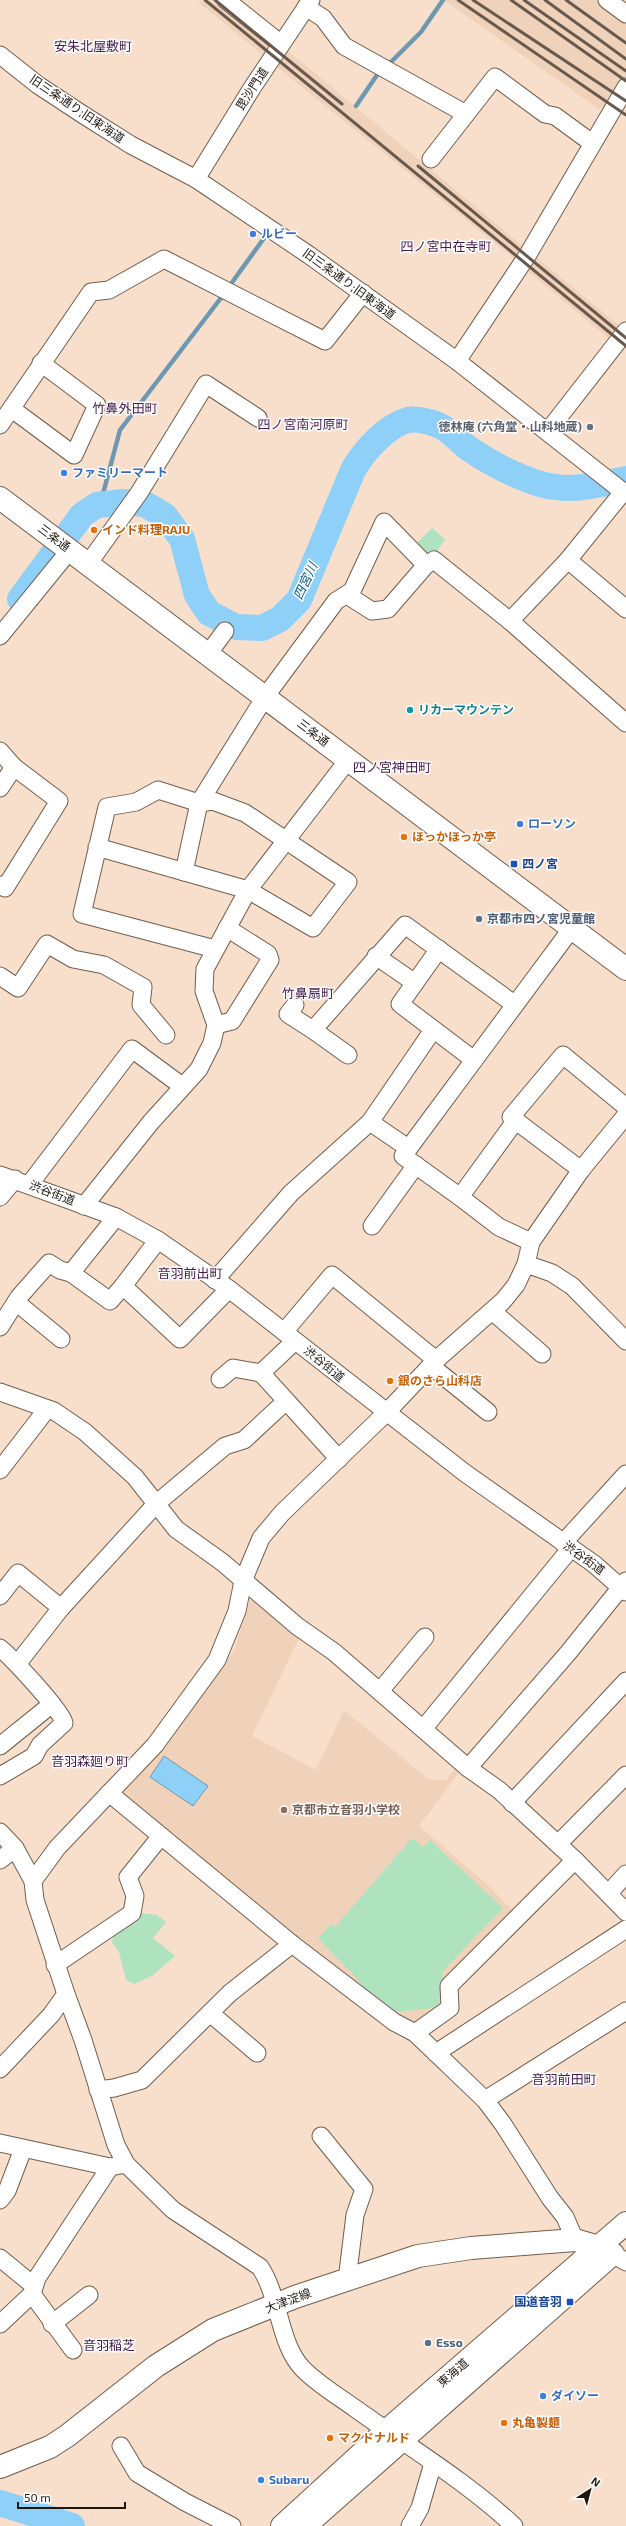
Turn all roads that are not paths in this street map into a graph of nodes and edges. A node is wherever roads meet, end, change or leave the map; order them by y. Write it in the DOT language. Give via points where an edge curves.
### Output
graph roads {
  1 [pos="226,0"];
  2 [pos="607,0"];
  3 [pos="309,3"];
  4 [pos="626,14"];
  5 [pos="281,44"];
  6 [pos="0,55"];
  7 [pos="626,87"];
  8 [pos="466,114"];
  9 [pos="592,143"];
  10 [pos="431,159"];
  11 [pos="196,179"];
  12 [pos="363,293"];
  13 [pos="626,331"];
  14 [pos="457,361"];
  15 [pos="41,363"];
  16 [pos="12,409"];
  17 [pos="258,418"];
  18 [pos="0,425"];
  19 [pos="548,431"];
  20 [pos="618,488"];
  21 [pos="0,498"];
  22 [pos="64,546"];
  23 [pos="568,560"];
  24 [pos="88,564"];
  25 [pos="426,565"];
  26 [pos="346,595"];
  27 [pos="626,609"];
  28 [pos="510,621"];
  29 [pos="225,631"];
  30 [pos="0,636"];
  31 [pos="208,654"];
  32 [pos="265,697"];
  33 [pos="626,722"];
  34 [pos="0,751"];
  35 [pos="348,760"];
  36 [pos="14,767"];
  37 [pos="0,788"];
  38 [pos="199,803"];
  39 [pos="286,842"];
  40 [pos="97,847"];
  41 [pos="184,872"];
  42 [pos="2,890"];
  43 [pos="248,890"];
  44 [pos="227,928"];
  45 [pos="572,928"];
  46 [pos="215,949"];
  47 [pos="439,949"];
  48 [pos="376,956"];
  49 [pos="626,969"];
  50 [pos="0,976"];
  51 [pos="415,983"];
  52 [pos="514,1004"];
  53 [pos="295,1005"];
  54 [pos="216,1025"];
  55 [pos="313,1030"];
  56 [pos="433,1030"];
  57 [pos="166,1035"];
  58 [pos="348,1055"];
  59 [pos="474,1060"];
  60 [pos="182,1086"];
  61 [pos="626,1107"];
  62 [pos="626,1116"];
  63 [pos="516,1120"];
  64 [pos="370,1122"];
  65 [pos="408,1148"];
  66 [pos="416,1165"];
  67 [pos="581,1170"];
  68 [pos="15,1180"];
  69 [pos="0,1196"];
  70 [pos="460,1197"];
  71 [pos="84,1206"];
  72 [pos="116,1217"];
  73 [pos="372,1226"];
  74 [pos="158,1240"];
  75 [pos="531,1242"];
  76 [pos="526,1264"];
  77 [pos="71,1273"];
  78 [pos="215,1280"];
  79 [pos="123,1286"];
  80 [pos="229,1290"];
  81 [pos="16,1302"];
  82 [pos="492,1311"];
  83 [pos="0,1327"];
  84 [pos="290,1336"];
  85 [pos="61,1339"];
  86 [pos="626,1342"];
  87 [pos="542,1354"];
  88 [pos="434,1363"];
  89 [pos="261,1373"];
  90 [pos="220,1379"];
  91 [pos="1,1395"];
  92 [pos="286,1401"];
  93 [pos="47,1409"];
  94 [pos="488,1412"];
  95 [pos="386,1413"];
  96 [pos="339,1458"];
  97 [pos="0,1470"];
  98 [pos="626,1474"];
  99 [pos="156,1503"];
  100 [pos="567,1546"];
  101 [pos="243,1581"];
  102 [pos="624,1587"];
  103 [pos="0,1596"];
  104 [pos="61,1608"];
  105 [pos="425,1636"];
  106 [pos="0,1648"];
  107 [pos="18,1663"];
  108 [pos="626,1681"];
  109 [pos="380,1692"];
  110 [pos="52,1704"];
  111 [pos="423,1729"];
  112 [pos="0,1746"];
  113 [pos="468,1768"];
  114 [pos="626,1775"];
  115 [pos="0,1776"];
  116 [pos="109,1793"];
  117 [pos="512,1803"];
  118 [pos="0,1832"];
  119 [pos="161,1836"];
  120 [pos="558,1844"];
  121 [pos="15,1848"];
  122 [pos="0,1860"];
  123 [pos="575,1860"];
  124 [pos="626,1874"];
  125 [pos="33,1881"];
  126 [pos="609,1893"];
  127 [pos="626,1912"];
  128 [pos="626,1928"];
  129 [pos="292,1944"];
  130 [pos="56,1965"];
  131 [pos="66,1994"];
  132 [pos="626,2011"];
  133 [pos="210,2013"];
  134 [pos="415,2033"];
  135 [pos="257,2053"];
  136 [pos="436,2053"];
  137 [pos="0,2069"];
  138 [pos="98,2090"];
  139 [pos="485,2100"];
  140 [pos="321,2136"];
  141 [pos="0,2143"];
  142 [pos="22,2149"];
  143 [pos="118,2166"];
  144 [pos="0,2200"];
  145 [pos="626,2223"];
  146 [pos="575,2240"];
  147 [pos="616,2251"];
  148 [pos="0,2258"];
  149 [pos="347,2280"];
  150 [pos="33,2290"];
  151 [pos="89,2295"];
  152 [pos="276,2305"];
  153 [pos="0,2324"];
  154 [pos="52,2324"];
  155 [pos="73,2350"];
  156 [pos="393,2436"];
  157 [pos="121,2446"];
  158 [pos="433,2462"];
  159 [pos="0,2467"];
  160 [pos="232,2526"];
  161 [pos="282,2526"];
  162 [pos="305,2526"];
  163 [pos="410,2526"];
  164 [pos="514,2526"];
  1 -- 5 [label="street"];
  2 -- 4 [label="street"];
  3 -- 5 [label="street, 毘沙門道"];
  3 -- 8 [label="street" via="324,18 344,46"];
  5 -- 11 [label="street, 毘沙門道"];
  6 -- 11 [label="street, 旧三条通り;旧東海道" via="38,85 82,114 132,145"];
  7 -- 9 [label="street"];
  8 -- 9 [label="street" via="495,78 545,114 555,116"];
  8 -- 10 [label="street"];
  9 -- 14 [label="street" via="527,256"];
  11 -- 12 [label="street, 旧三条通り;旧東海道"];
  12 -- 14 [label="street, 旧三条通り;旧東海道"];
  12 -- 15 [label="street" via="325,341 164,260 109,290 91,292"];
  13 -- 19 [label="street"];
  14 -- 19 [label="street, 旧三条通り;旧東海道"];
  15 -- 16 [label="street"];
  15 -- 16 [label="street" via="97,405 74,455"];
  16 -- 18 [label="street"];
  17 -- 24 [label="street" via="206,384 139,493"];
  19 -- 20 [label="street, 旧三条通り;旧東海道"];
  20 -- 23 [label="street"];
  21 -- 22 [label="main road, 三条通"];
  22 -- 24 [label="main road, 三条通"];
  22 -- 30 [label="street"];
  23 -- 27 [label="street"];
  23 -- 28 [label="street"];
  24 -- 31 [label="main road, 三条通"];
  25 -- 26 [label="street" via="388,609 372,611"];
  25 -- 26 [label="street" via="384,522 352,591"];
  25 -- 28 [label="street" via="434,560"];
  26 -- 32 [label="street" via="336,601"];
  28 -- 33 [label="street"];
  29 -- 31 [label="street"];
  31 -- 32 [label="main road, 三条通"];
  32 -- 35 [label="main road, 三条通"];
  32 -- 38 [label="street"];
  34 -- 36 [label="street"];
  35 -- 39 [label="street"];
  35 -- 45 [label="main road, 三条通"];
  36 -- 37 [label="street"];
  36 -- 42 [label="street" via="59,801"];
  38 -- 39 [label="street" via="214,801 245,813"];
  38 -- 40 [label="street" via="158,790 136,802 107,806"];
  38 -- 41 [label="street"];
  39 -- 43 [label="street"];
  39 -- 43 [label="street" via="348,882 314,928"];
  40 -- 41 [label="street"];
  40 -- 46 [label="street" via="82,914"];
  41 -- 43 [label="street"];
  43 -- 44 [label="street"];
  44 -- 46 [label="street"];
  44 -- 54 [label="street" via="268,954 270,960 232,1021"];
  45 -- 49 [label="main road, 三条通"];
  45 -- 52 [label="street"];
  46 -- 54 [label="street" via="205,969 204,991"];
  47 -- 48 [label="street" via="405,925"];
  47 -- 51 [label="street"];
  47 -- 52 [label="street"];
  48 -- 51 [label="street"];
  48 -- 55 [label="street"];
  50 -- 57 [label="street" via="18,988 47,944 72,959 104,965 144,987 141,1005"];
  51 -- 56 [label="street" via="400,1004"];
  52 -- 59 [label="street"];
  53 -- 55 [label="street" via="288,1014"];
  54 -- 60 [label="street" via="212,1043 199,1069"];
  55 -- 58 [label="street"];
  56 -- 59 [label="street"];
  56 -- 64 [label="street"];
  59 -- 65 [label="street"];
  60 -- 68 [label="street" via="132,1050"];
  60 -- 71 [label="street"];
  61 -- 63 [label="street" via="563,1055 511,1117"];
  62 -- 67 [label="street"];
  63 -- 67 [label="street"];
  63 -- 70 [label="street"];
  64 -- 65 [label="street"];
  64 -- 78 [label="street" via="291,1194"];
  65 -- 66 [label="street" via="403,1156"];
  66 -- 70 [label="street"];
  66 -- 73 [label="street"];
  67 -- 75 [label="street"];
  68 -- 69 [label="street"];
  68 -- 71 [label="street, 渋谷街道"];
  70 -- 75 [label="street" via="499,1227"];
  71 -- 72 [label="street, 渋谷街道"];
  72 -- 74 [label="street, 渋谷街道"];
  72 -- 77 [label="street"];
  74 -- 78 [label="street, 渋谷街道"];
  74 -- 79 [label="street"];
  75 -- 76 [label="street"];
  76 -- 82 [label="street" via="516,1285"];
  76 -- 86 [label="street" via="552,1273 572,1286"];
  77 -- 79 [label="street" via="110,1301"];
  77 -- 81 [label="street" via="49,1264"];
  78 -- 80 [label="street, 渋谷街道"];
  79 -- 80 [label="street" via="180,1339"];
  80 -- 84 [label="street, 渋谷街道"];
  81 -- 83 [label="street"];
  81 -- 85 [label="street"];
  82 -- 87 [label="street"];
  82 -- 88 [label="street"];
  84 -- 88 [label="street" via="332,1275"];
  84 -- 89 [label="street"];
  84 -- 95 [label="street, 渋谷街道"];
  88 -- 94 [label="street"];
  88 -- 95 [label="street"];
  89 -- 90 [label="street" via="233,1368"];
  89 -- 92 [label="street"];
  91 -- 93 [label="street"];
  92 -- 96 [label="street"];
  92 -- 99 [label="street" via="244,1440 225,1446"];
  93 -- 97 [label="street"];
  93 -- 99 [label="street" via="72,1421 85,1432 135,1477"];
  95 -- 96 [label="street"];
  95 -- 100 [label="street, 渋谷街道"];
  96 -- 101 [label="street" via="282,1513 261,1538"];
  98 -- 100 [label="street"];
  99 -- 101 [label="street" via="176,1529 222,1562"];
  99 -- 104 [label="street"];
  100 -- 102 [label="street, 渋谷街道"];
  100 -- 111 [label="street"];
  101 -- 109 [label="street" via="297,1626 334,1652"];
  101 -- 116 [label="street" via="237,1611 217,1660 155,1745"];
  102 -- 113 [label="street"];
  103 -- 104 [label="street" via="18,1573"];
  104 -- 107 [label="street"];
  105 -- 109 [label="street"];
  106 -- 107 [label="street"];
  107 -- 110 [label="street" via="23,1673"];
  108 -- 117 [label="street"];
  109 -- 111 [label="street"];
  110 -- 112 [label="street"];
  110 -- 115 [label="street" via="64,1720 61,1726 40,1745 34,1756"];
  111 -- 113 [label="street"];
  113 -- 117 [label="street"];
  114 -- 120 [label="street"];
  116 -- 119 [label="street"];
  116 -- 125 [label="street" via="57,1848"];
  117 -- 120 [label="street"];
  118 -- 121 [label="street"];
  119 -- 129 [label="street"];
  119 -- 130 [label="street" via="128,1876 134,1896 132,1913"];
  120 -- 123 [label="street"];
  121 -- 122 [label="street"];
  121 -- 125 [label="street"];
  123 -- 126 [label="street"];
  123 -- 134 [label="street" via="449,1986 450,2008"];
  124 -- 126 [label="street"];
  125 -- 130 [label="street" via="35,1900"];
  126 -- 127 [label="street"];
  128 -- 136 [label="street"];
  129 -- 133 [label="street"];
  129 -- 134 [label="street" via="394,2022"];
  130 -- 131 [label="street"];
  131 -- 137 [label="street" via="51,2015"];
  131 -- 138 [label="street"];
  132 -- 139 [label="street"];
  133 -- 135 [label="street"];
  133 -- 138 [label="street" via="142,2080"];
  134 -- 136 [label="street"];
  136 -- 139 [label="street"];
  138 -- 143 [label="street" via="116,2145"];
  139 -- 146 [label="street" via="565,2217"];
  140 -- 149 [label="street" via="364,2189 355,2214"];
  141 -- 142 [label="street"];
  142 -- 143 [label="street"];
  142 -- 144 [label="street" via="7,2192"];
  143 -- 150 [label="street"];
  143 -- 152 [label="street" via="173,2210 260,2267 270,2281"];
  145 -- 147 [label="main road, 東海道"];
  146 -- 147 [label="main road, 大津淀線"];
  146 -- 149 [label="main road, 大津淀線" via="471,2248 418,2256"];
  147 -- 156 [label="main road, 東海道"];
  148 -- 150 [label="street"];
  149 -- 152 [label="main road, 大津淀線"];
  150 -- 153 [label="street"];
  150 -- 154 [label="street"];
  151 -- 154 [label="street"];
  152 -- 156 [label="street" via="288,2344 302,2368 321,2385"];
  152 -- 159 [label="main road, 大津淀線" via="213,2330 156,2366 50,2447"];
  154 -- 155 [label="street"];
  156 -- 158 [label="street"];
  156 -- 161 [label="main road, 東海道"];
  156 -- 162 [label="main road, 東海道"];
  157 -- 160 [label="street" via="137,2473"];
  158 -- 163 [label="street" via="420,2508"];
  158 -- 164 [label="street"];
}
